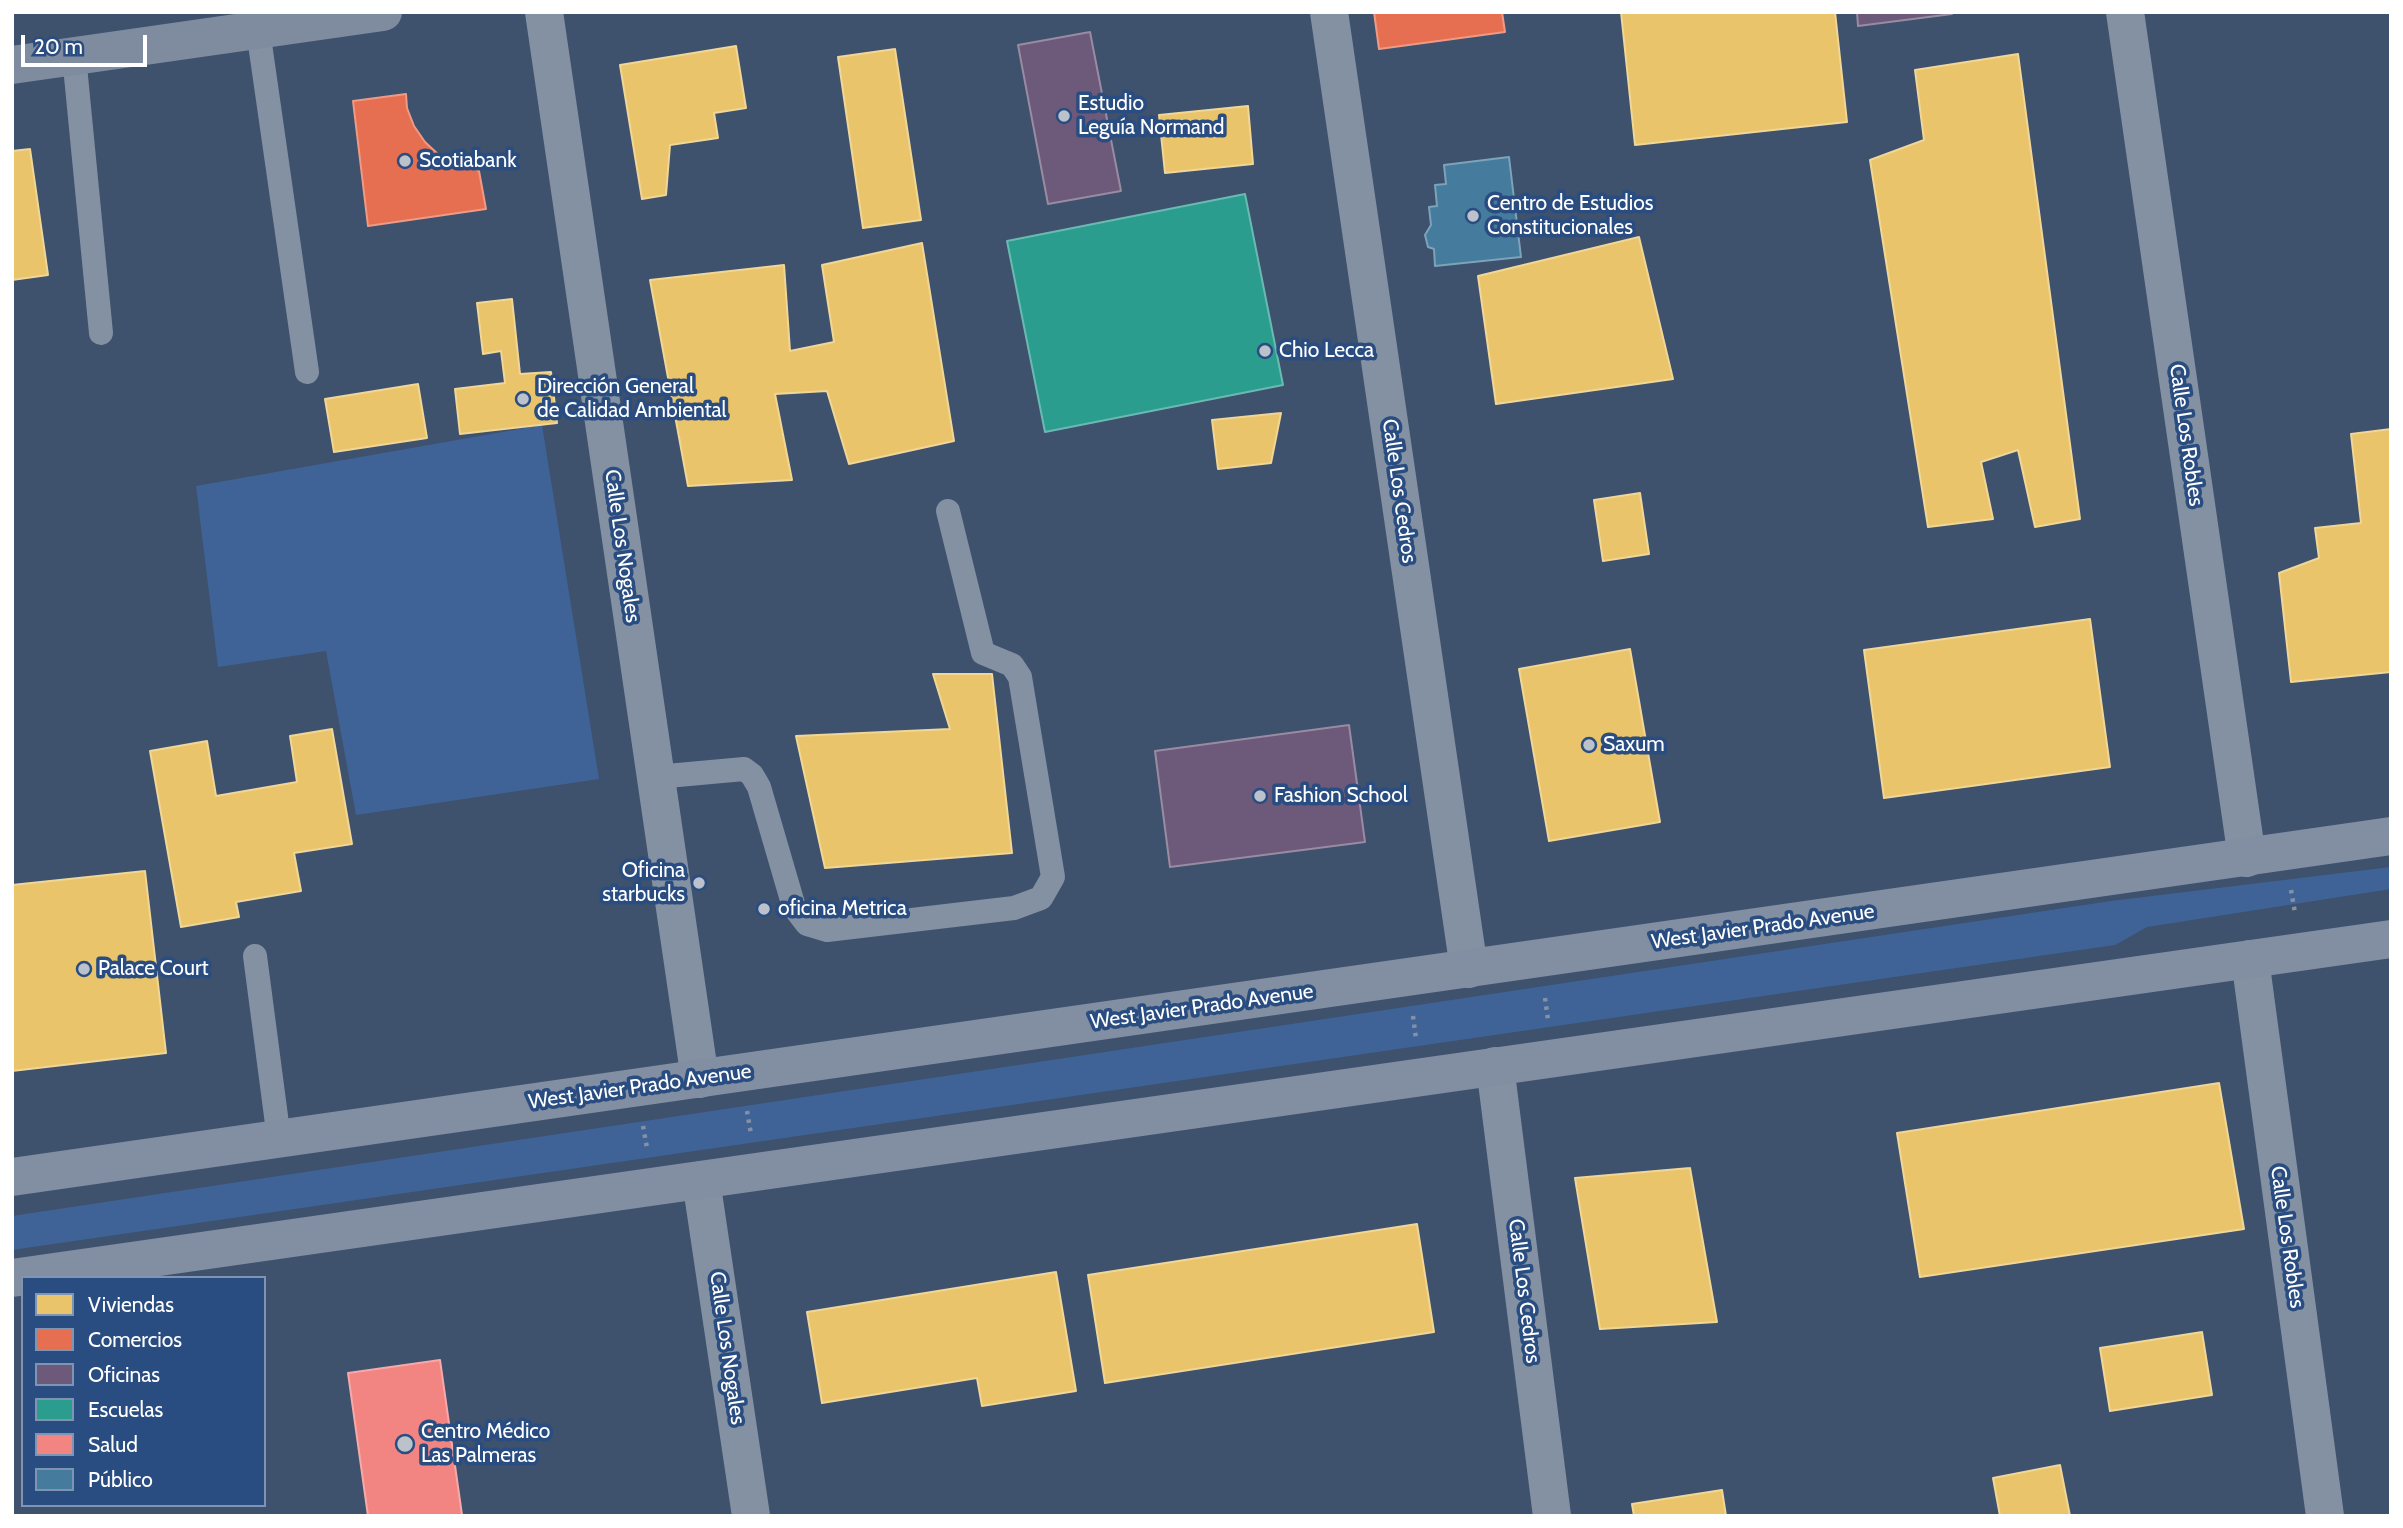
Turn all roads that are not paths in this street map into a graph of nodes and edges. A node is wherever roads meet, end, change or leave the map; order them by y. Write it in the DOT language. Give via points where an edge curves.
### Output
graph roads {
  1 [pos="383,12"];
  2 [pos="544,12"];
  3 [pos="1329,12"];
  4 [pos="2125,12"];
  5 [pos="258,30"];
  6 [pos="74,56"];
  7 [pos="12,65"];
  8 [pos="101,333"];
  9 [pos="307,372"];
  10 [pos="948,511"];
  11 [pos="656,777"];
  12 [pos="2391,836"];
  13 [pos="2247,858"];
  14 [pos="2391,939"];
  15 [pos="255,956"];
  16 [pos="2250,959"];
  17 [pos="1469,969"];
  18 [pos="1495,1066"];
  19 [pos="700,1079"];
  20 [pos="279,1139"];
  21 [pos="12,1177"];
  22 [pos="701,1180"];
  23 [pos="26,1276"];
  24 [pos="751,1516"];
  25 [pos="1552,1516"];
  26 [pos="2325,1516"];
  1 -- 5 [label="street"];
  2 -- 11 [label="street, Calle Los Nogales"];
  3 -- 17 [label="street, Calle Los Cedros"];
  4 -- 13 [label="street, Calle Los Robles"];
  5 -- 6 [label="street"];
  5 -- 9 [label="lane"];
  6 -- 7 [label="street"];
  6 -- 8 [label="lane"];
  10 -- 11 [label="lane" via="983,653 1012,665 1020,677 1053,877 1041,898 1014,908 827,930 807,924 794,907 752,775 744,769"];
  11 -- 19 [label="street, Calle Los Nogales"];
  12 -- 13 [label="main road, West Javier Prado Avenue"];
  13 -- 17 [label="main road, West Javier Prado Avenue"];
  14 -- 16 [label="main road"];
  15 -- 20 [label="lane"];
  16 -- 18 [label="main road"];
  16 -- 26 [label="street, Calle Los Robles"];
  17 -- 19 [label="main road, West Javier Prado Avenue"];
  18 -- 22 [label="main road"];
  18 -- 25 [label="street, Calle Los Cedros"];
  19 -- 20 [label="main road, West Javier Prado Avenue"];
  20 -- 21 [label="main road, West Javier Prado Avenue"];
  22 -- 23 [label="main road"];
  22 -- 24 [label="street, Calle Los Nogales"];
}
